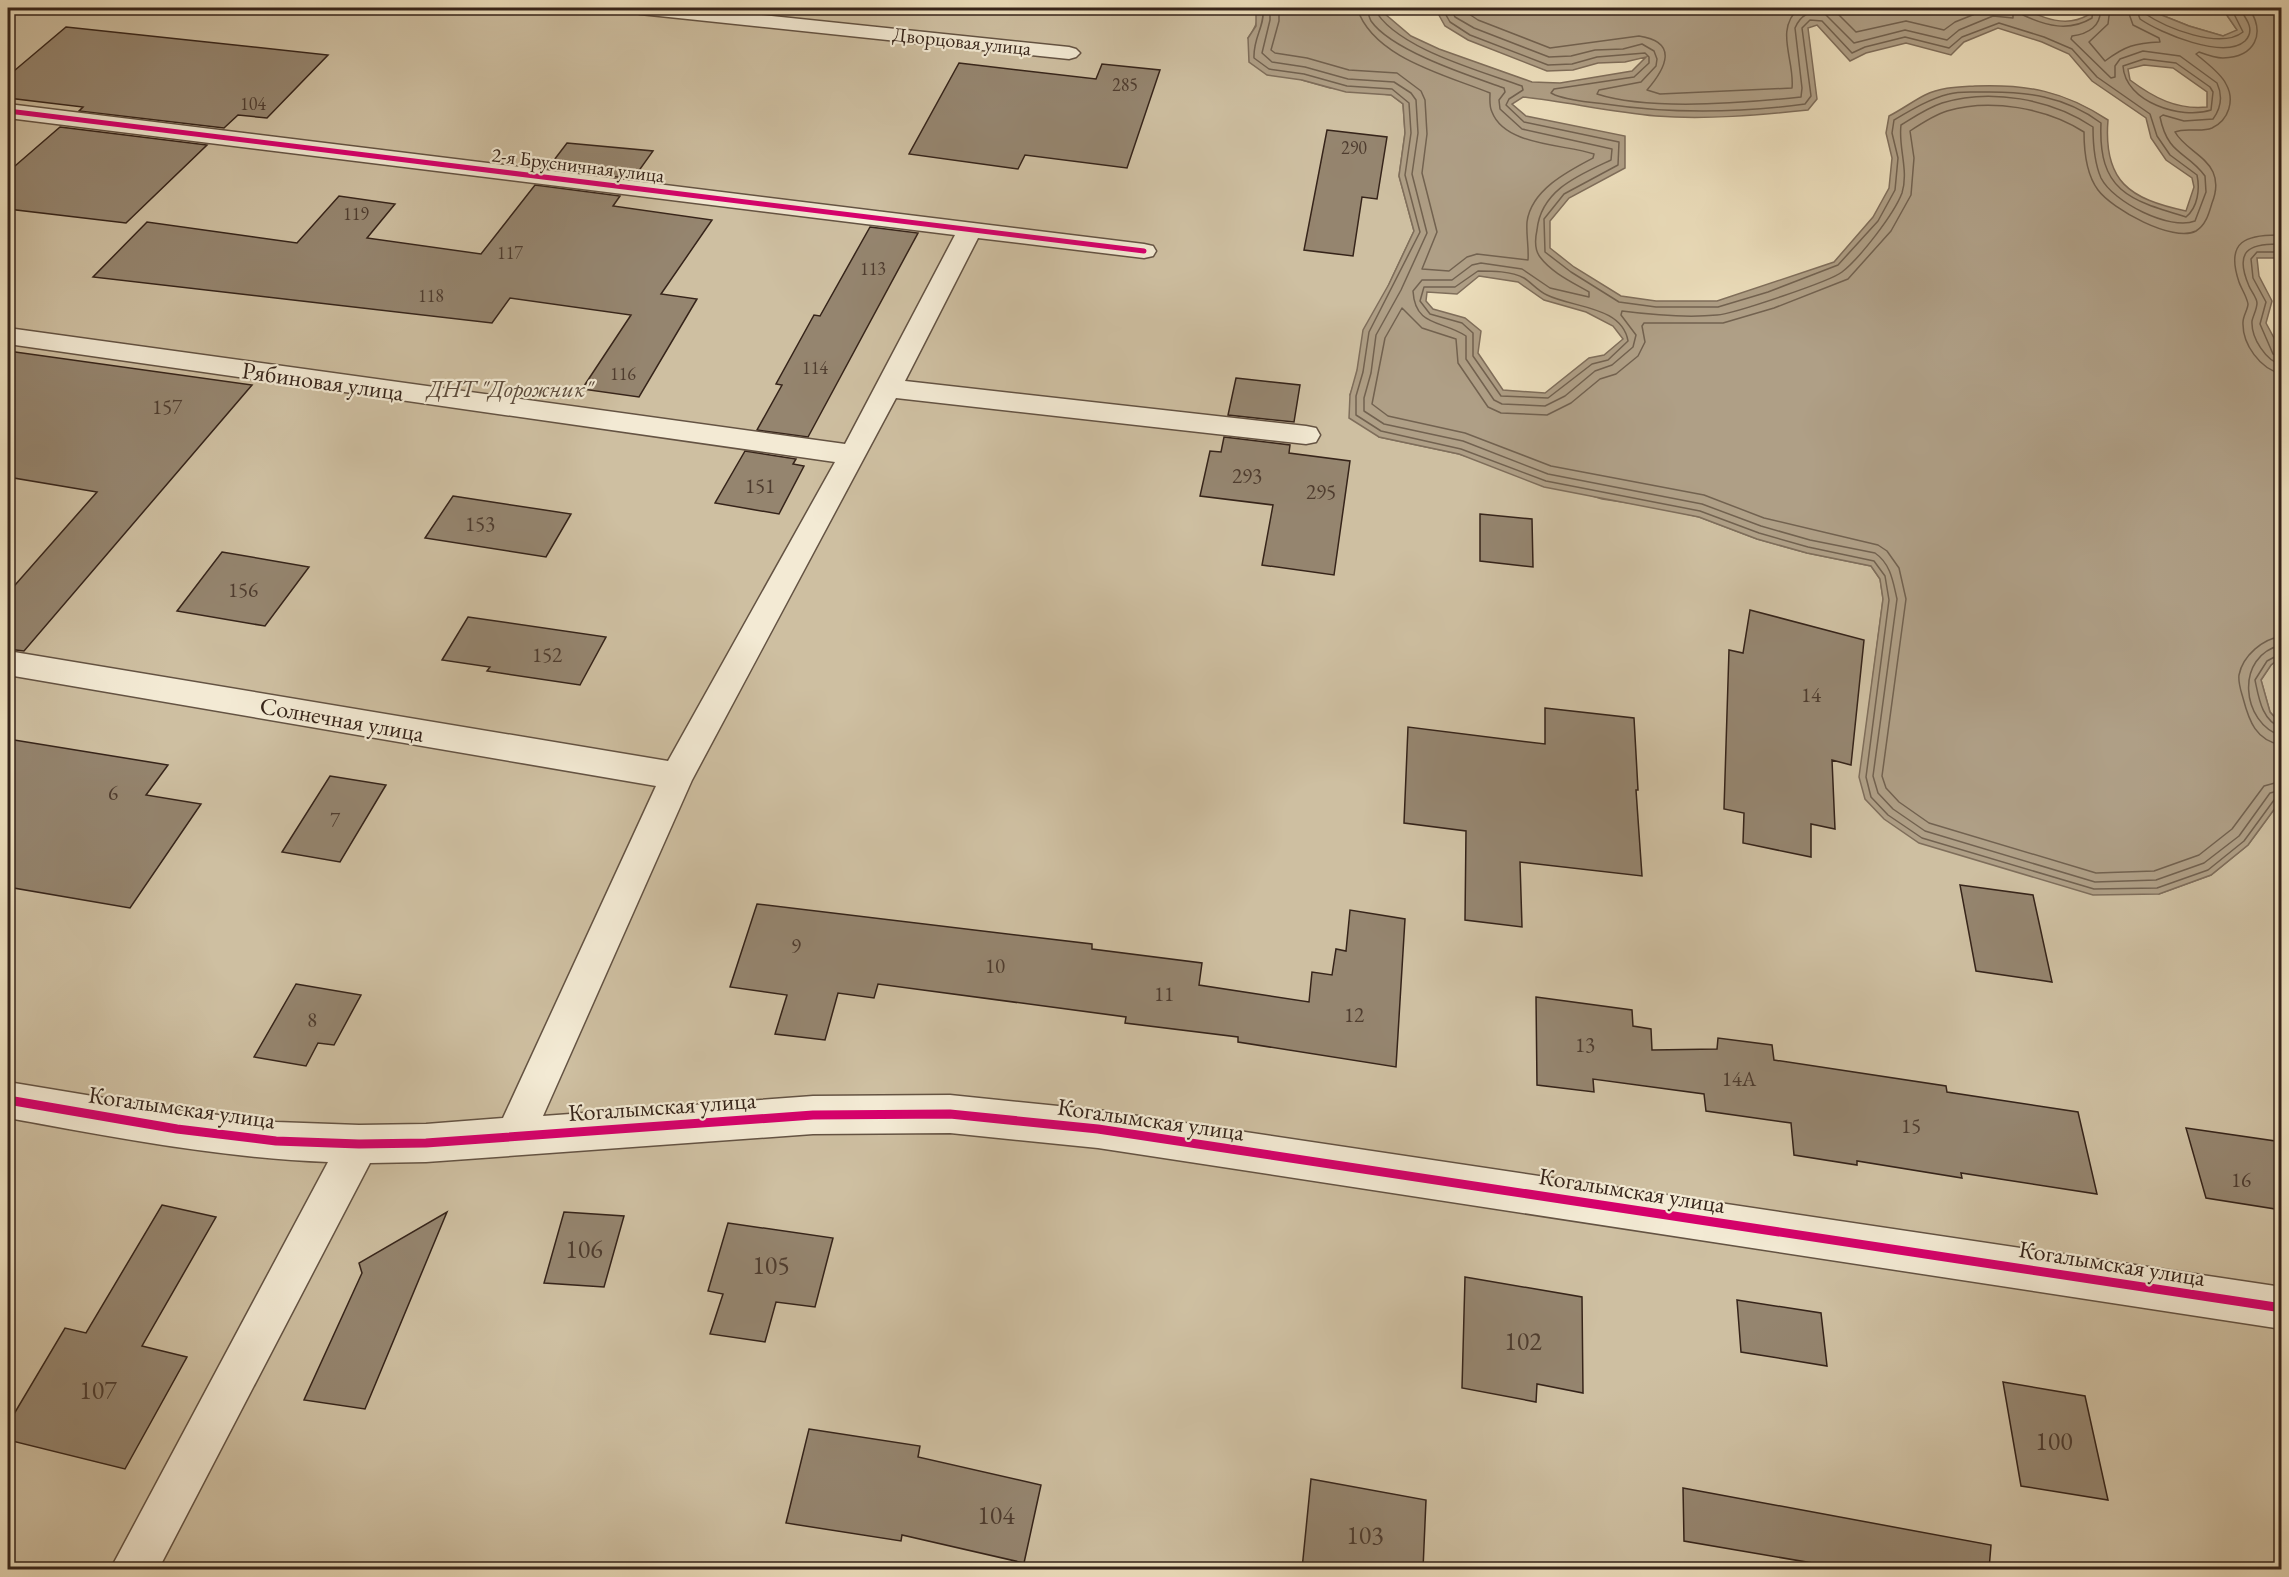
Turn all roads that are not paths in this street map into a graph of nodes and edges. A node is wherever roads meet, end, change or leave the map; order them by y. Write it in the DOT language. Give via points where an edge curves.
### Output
graph roads {
  1 [pos="640,8"];
  2 [pos="1069,53"];
  3 [pos="8,111"];
  4 [pos="970,230"];
  5 [pos="1144,251"];
  6 [pos="8,336"];
  7 [pos="888,388"];
  8 [pos="1306,435"];
  9 [pos="853,455"];
  10 [pos="8,663"];
  11 [pos="677,776"];
  12 [pos="8,1100"];
  13 [pos="514,1137"];
  14 [pos="359,1144"];
  15 [pos="2282,1308"];
  16 [pos="133,1569"];
  1 -- 2 [label="street, Дворцовая улица"];
  3 -- 4 [label="street, 2-я Брусничная улица"];
  4 -- 5 [label="street, 2-я Брусничная улица"];
  4 -- 7 [label="street"];
  6 -- 9 [label="street, Рябиновая улица"];
  7 -- 8 [label="street"];
  7 -- 9 [label="street"];
  9 -- 11 [label="street"];
  10 -- 11 [label="street, Солнечная улица"];
  11 -- 13 [label="street"];
  12 -- 14 [label="street, Когалымская улица" via="177,1129 276,1141"];
  13 -- 14 [label="street, Когалымская улица"];
  13 -- 15 [label="street, Когалымская улица" via="813,1115 950,1114 1098,1129"];
  14 -- 16 [label="street"];
}
